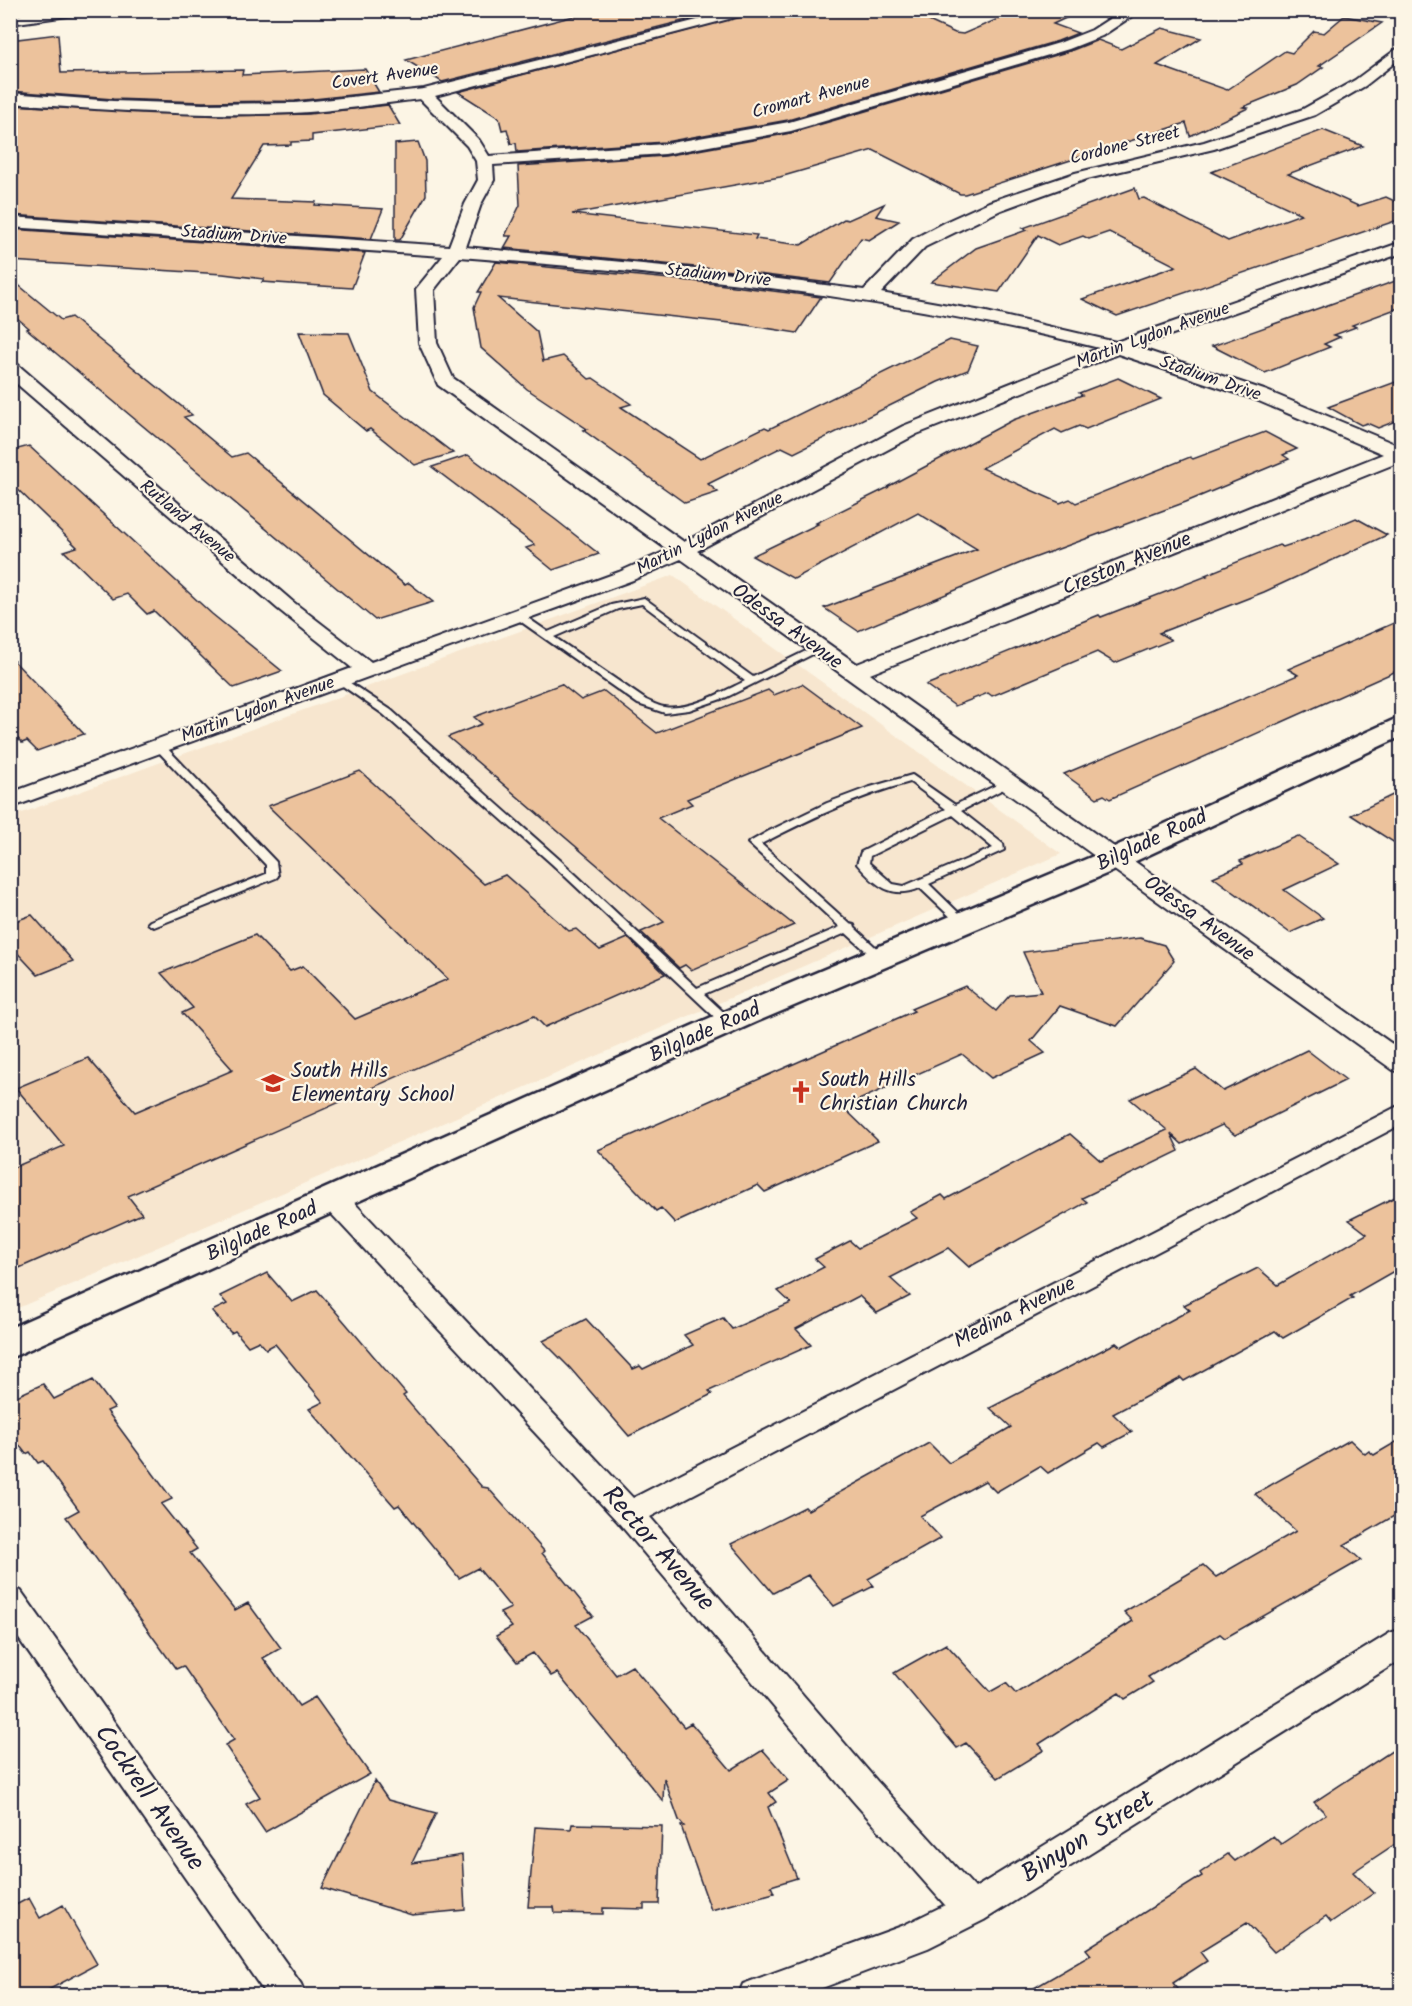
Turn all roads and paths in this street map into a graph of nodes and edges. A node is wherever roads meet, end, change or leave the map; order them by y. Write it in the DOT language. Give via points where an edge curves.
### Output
graph roads {
  1 [pos="82,10"];
  2 [pos="756,10"];
  3 [pos="1134,10"];
  4 [pos="10,20"];
  5 [pos="1401,49"];
  6 [pos="424,94"];
  7 [pos="10,98"];
  8 [pos="484,161"];
  9 [pos="10,222"];
  10 [pos="1401,247"];
  11 [pos="456,251"];
  12 [pos="868,296"];
  13 [pos="1116,348"];
  14 [pos="10,368"];
  15 [pos="1401,454"];
  16 [pos="682,551"];
  17 [pos="518,616"];
  18 [pos="547,636"];
  19 [pos="818,649"];
  20 [pos="368,670"];
  21 [pos="852,674"];
  22 [pos="341,680"];
  23 [pos="751,680"];
  24 [pos="1401,725"];
  25 [pos="160,747"];
  26 [pos="1007,783"];
  27 [pos="11,800"];
  28 [pos="954,810"];
  29 [pos="1114,858"];
  30 [pos="922,884"];
  31 [pos="963,922"];
  32 [pos="154,923"];
  33 [pos="849,927"];
  34 [pos="880,957"];
  35 [pos="695,993"];
  36 [pos="727,1022"];
  37 [pos="1401,1064"];
  38 [pos="1401,1113"];
  39 [pos="335,1200"];
  40 [pos="10,1344"];
  41 [pos="629,1514"];
  42 [pos="10,1600"];
  43 [pos="1401,1641"];
  44 [pos="971,1909"];
  45 [pos="288,1995"];
  46 [pos="756,1995"];
  1 -- 4 [label="street"];
  2 -- 6 [label="street, Covert Avenue"];
  3 -- 8 [label="street, Cromart Avenue" via="1097,33 1064,46 791,126 665,149"];
  5 -- 12 [label="street, Cordone Street" via="1360,83 1309,112 1208,146 1081,176 977,214 919,243"];
  6 -- 7 [label="street, Covert Avenue" via="295,108 113,106"];
  6 -- 8 [label="street" via="473,143"];
  8 -- 11 [label="street, Odessa Avenue" via="486,180 472,204"];
  9 -- 11 [label="street, Stadium Drive"];
  10 -- 13 [label="street, Martin Lydon Avenue"];
  11 -- 12 [label="street, Stadium Drive" via="732,276"];
  11 -- 16 [label="street, Odessa Avenue" via="425,289 428,343 445,381"];
  12 -- 13 [label="street, Stadium Drive"];
  13 -- 15 [label="street, Stadium Drive" via="1293,408"];
  13 -- 16 [label="street, Martin Lydon Avenue" via="910,430"];
  14 -- 20 [label="street, Rutland Avenue" via="285,605"];
  15 -- 21 [label="street, Creston Avenue"];
  16 -- 17 [label="street, Martin Lydon Avenue"];
  16 -- 19 [label="street, Odessa Avenue"];
  17 -- 18 [label="lane"];
  17 -- 20 [label="street, Martin Lydon Avenue"];
  18 -- 23 [label="lane" via="642,702 657,708 685,708"];
  18 -- 23 [label="lane" via="615,608 644,601"];
  19 -- 21 [label="street, Odessa Avenue"];
  19 -- 23 [label="lane"];
  20 -- 22 [label="street, Martin Lydon Avenue"];
  21 -- 26 [label="street, Odessa Avenue"];
  22 -- 25 [label="street, Martin Lydon Avenue"];
  22 -- 35 [label="lane" via="387,712 556,862"];
  24 -- 29 [label="street, Bilglade Road"];
  25 -- 27 [label="street, Martin Lydon Avenue"];
  25 -- 32 [label="lane" via="272,864 272,876"];
  26 -- 28 [label="lane"];
  26 -- 29 [label="street, Odessa Avenue"];
  28 -- 30 [label="lane" via="999,846 998,850"];
  28 -- 30 [label="lane" via="865,854 864,864 889,887 905,890"];
  28 -- 33 [label="lane" via="912,778 788,825 754,843"];
  29 -- 31 [label="street, Bilglade Road"];
  29 -- 37 [label="street, Odessa Avenue"];
  30 -- 31 [label="lane"];
  31 -- 34 [label="street, Bilglade Road"];
  33 -- 34 [label="lane"];
  33 -- 35 [label="lane"];
  34 -- 36 [label="street, Bilglade Road"];
  35 -- 36 [label="lane"];
  36 -- 39 [label="street, Bilglade Road"];
  38 -- 41 [label="street, Medina Avenue"];
  39 -- 40 [label="street, Bilglade Road"];
  39 -- 41 [label="street, Rector Avenue"];
  41 -- 44 [label="street, Rector Avenue"];
  42 -- 45 [label="street, Cockrell Avenue"];
  43 -- 44 [label="street, Binyon Street"];
  44 -- 46 [label="street, Binyon Street" via="915,1937"];
}
